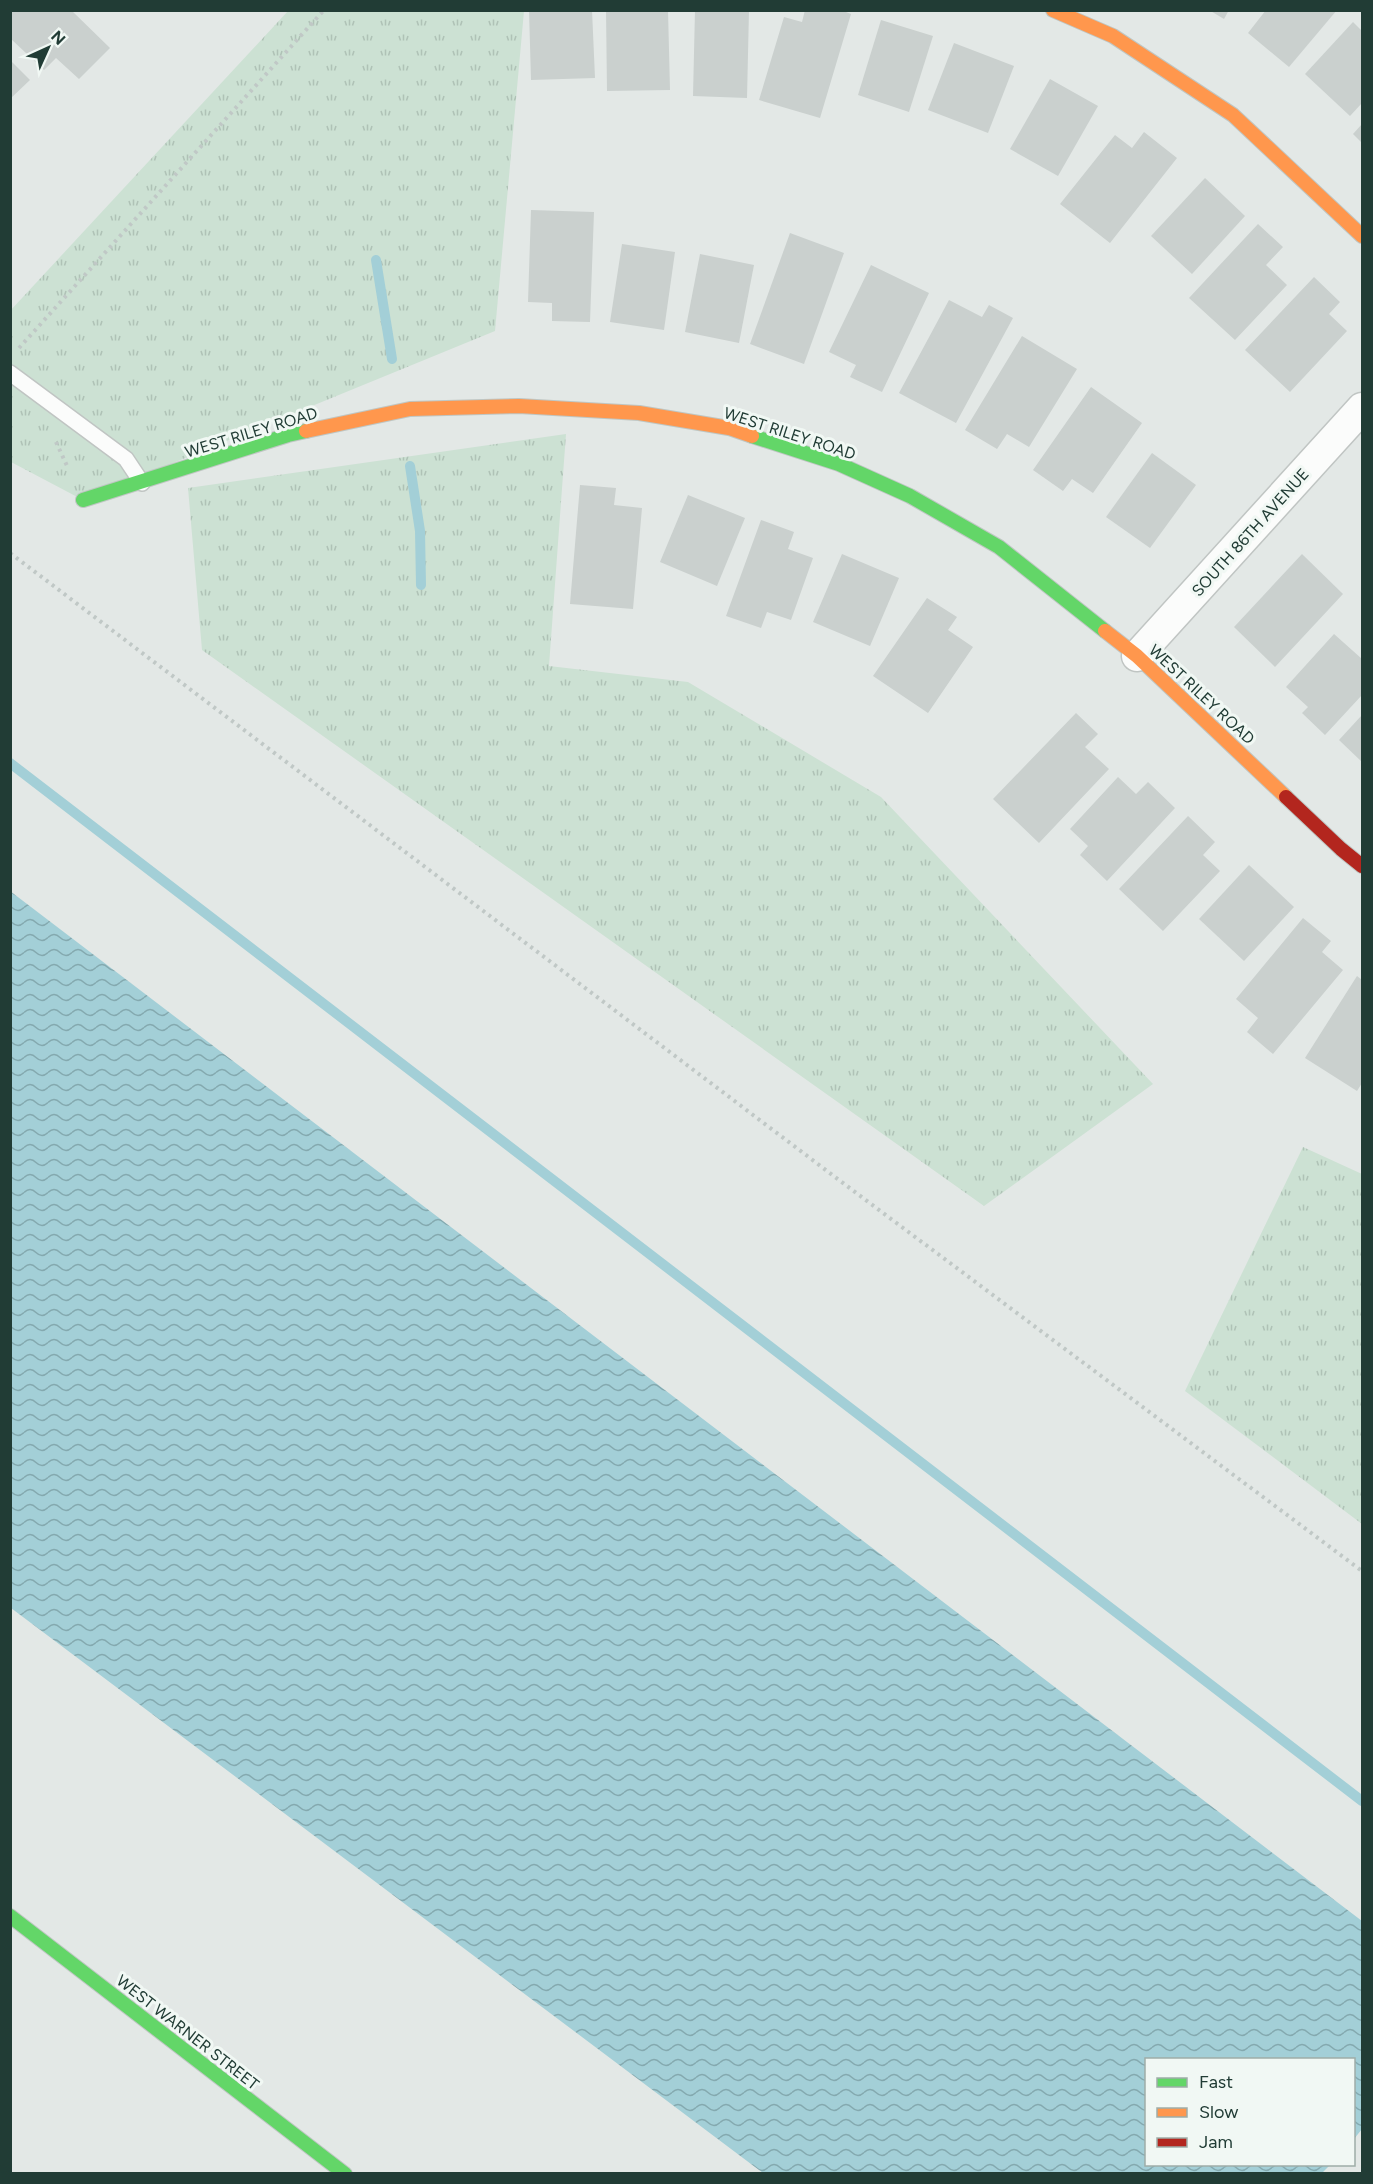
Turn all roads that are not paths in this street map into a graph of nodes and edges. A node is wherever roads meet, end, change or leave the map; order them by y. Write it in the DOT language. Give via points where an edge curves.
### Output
graph roads {
  1 [pos="1053,10"];
  2 [pos="1362,236"];
  3 [pos="10,373"];
  4 [pos="1362,408"];
  5 [pos="142,483"];
  6 [pos="83,500"];
  7 [pos="1137,656"];
  8 [pos="1362,866"];
  9 [pos="10,1916"];
  10 [pos="345,2174"];
  1 -- 2 [label="street" via="1113,36 1233,116"];
  3 -- 5 [label="lane" via="126,459"];
  4 -- 7 [label="street, SOUTH 86TH AVENUE"];
  5 -- 6 [label="street, WEST RILEY ROAD"];
  5 -- 7 [label="street, WEST RILEY ROAD" via="288,435 410,409 519,406 639,413 718,426 839,464 910,496 999,547"];
  7 -- 8 [label="street, WEST RILEY ROAD"];
  9 -- 10 [label="street, WEST WARNER STREET"];
}
